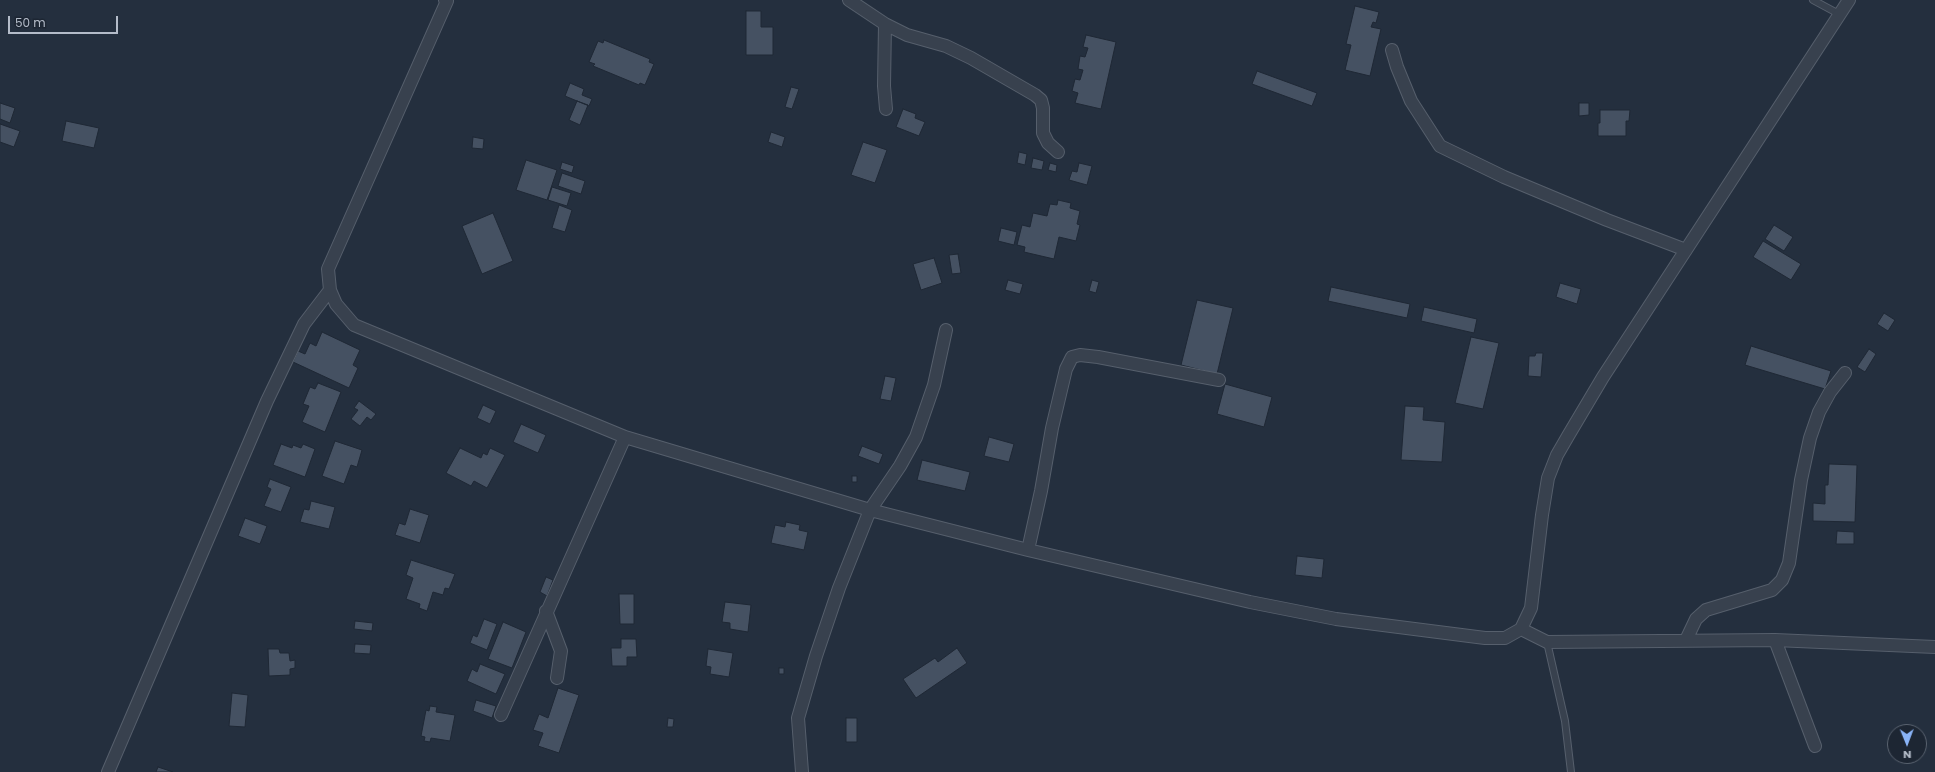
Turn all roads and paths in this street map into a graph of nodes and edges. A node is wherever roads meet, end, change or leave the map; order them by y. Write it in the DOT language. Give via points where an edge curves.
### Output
graph roads {
  1 [pos="446,0"];
  2 [pos="849,0"];
  3 [pos="1813,0"];
  4 [pos="1849,0"];
  5 [pos="1839,14"];
  6 [pos="885,24"];
  7 [pos="1392,50"];
  8 [pos="886,109"];
  9 [pos="1058,152"];
  10 [pos="1686,250"];
  11 [pos="330,290"];
  12 [pos="946,330"];
  13 [pos="1845,372"];
  14 [pos="1219,380"];
  15 [pos="625,437"];
  16 [pos="870,510"];
  17 [pos="1028,550"];
  18 [pos="546,611"];
  19 [pos="1521,629"];
  20 [pos="1686,640"];
  21 [pos="1775,640"];
  22 [pos="1547,642"];
  23 [pos="1935,646"];
  24 [pos="556,678"];
  25 [pos="501,715"];
  26 [pos="1815,746"];
  27 [pos="108,772"];
  28 [pos="802,772"];
  29 [pos="1571,772"];
  1 -- 11 [label="street" via="328,269"];
  2 -- 6 [label="street"];
  3 -- 5 [label="lane"];
  4 -- 5 [label="street"];
  5 -- 10 [label="street"];
  6 -- 8 [label="street"];
  6 -- 9 [label="street" via="907,35 946,46 1035,95 1041,100 1044,133 1048,143"];
  7 -- 10 [label="street" via="1411,100 1440,146 1504,177"];
  10 -- 19 [label="street" via="1603,377 1557,455 1548,478 1532,608"];
  11 -- 15 [label="street" via="336,304 354,325"];
  11 -- 27 [label="street" via="304,324 267,401"];
  12 -- 16 [label="street" via="934,384 916,437"];
  13 -- 20 [label="street" via="1819,412 1810,438 1789,563 1782,580 1772,590 1706,610 1696,619"];
  14 -- 17 [label="street" via="1098,357 1072,357 1066,369 1052,428"];
  15 -- 16 [label="street"];
  15 -- 18 [label="street"];
  16 -- 17 [label="street"];
  16 -- 28 [label="street" via="839,588 798,718"];
  17 -- 19 [label="street" via="1250,602 1336,619 1485,638 1504,638"];
  18 -- 24 [label="street" via="561,651"];
  18 -- 25 [label="street"];
  19 -- 22 [label="street"];
  20 -- 21 [label="street"];
  20 -- 22 [label="street"];
  21 -- 23 [label="street"];
  21 -- 26 [label="street"];
  22 -- 29 [label="lane" via="1565,721"];
}
